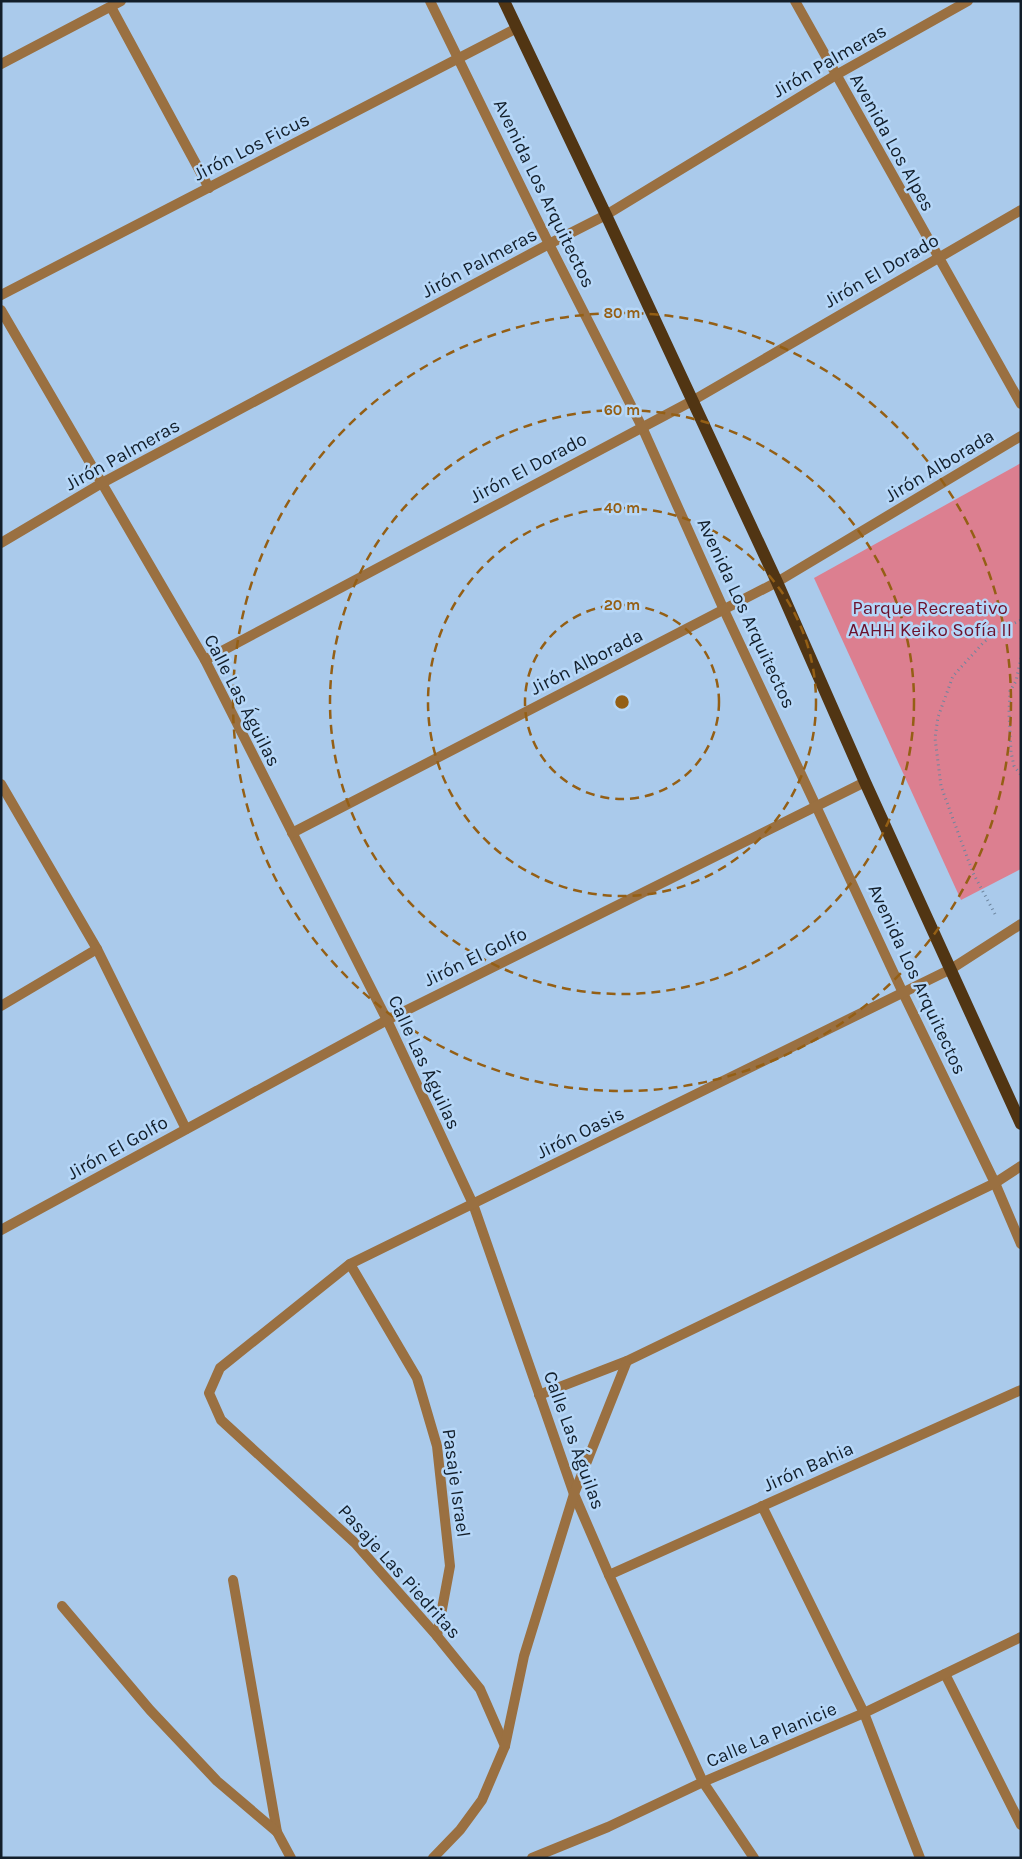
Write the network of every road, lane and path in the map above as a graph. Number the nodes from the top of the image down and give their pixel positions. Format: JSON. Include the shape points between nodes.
{"nodes":[{"id":1,"x":121,"y":1,"type":"edge"},
{"id":2,"x":430,"y":1,"type":"edge"},
{"id":3,"x":504,"y":1,"type":"edge"},
{"id":4,"x":794,"y":1,"type":"edge"},
{"id":5,"x":968,"y":1,"type":"edge"},
{"id":6,"x":111,"y":7,"type":"junction"},
{"id":7,"x":517,"y":28,"type":"junction"},
{"id":8,"x":458,"y":59,"type":"junction"},
{"id":9,"x":1,"y":64,"type":"edge"},
{"id":10,"x":836,"y":75,"type":"junction"},
{"id":11,"x":209,"y":188,"type":"junction"},
{"id":12,"x":1021,"y":210,"type":"edge"},
{"id":13,"x":606,"y":215,"type":"junction"},
{"id":14,"x":549,"y":244,"type":"junction"},
{"id":15,"x":938,"y":257,"type":"junction"},
{"id":16,"x":1,"y":295,"type":"edge"},
{"id":17,"x":1,"y":310,"type":"edge"},
{"id":18,"x":692,"y":401,"type":"junction"},
{"id":19,"x":1021,"y":404,"type":"edge"},
{"id":20,"x":642,"y":427,"type":"junction"},
{"id":21,"x":1021,"y":436,"type":"edge"},
{"id":22,"x":102,"y":483,"type":"junction"},
{"id":23,"x":1,"y":543,"type":"edge"},
{"id":24,"x":777,"y":582,"type":"junction"},
{"id":25,"x":724,"y":610,"type":"junction"},
{"id":26,"x":1021,"y":620,"type":"edge"},
{"id":27,"x":1021,"y":658,"type":"edge"},
{"id":28,"x":205,"y":660,"type":"junction"},
{"id":29,"x":1021,"y":775,"type":"edge"},
{"id":30,"x":865,"y":782,"type":"junction"},
{"id":31,"x":2,"y":787,"type":"edge"},
{"id":32,"x":816,"y":806,"type":"junction"},
{"id":33,"x":292,"y":833,"type":"junction"},
{"id":34,"x":1021,"y":924,"type":"edge"},
{"id":35,"x":1005,"y":935,"type":"junction"},
{"id":36,"x":97,"y":949,"type":"junction"},
{"id":37,"x":951,"y":969,"type":"junction"},
{"id":38,"x":903,"y":993,"type":"junction"},
{"id":39,"x":1,"y":1006,"type":"edge"},
{"id":40,"x":387,"y":1020,"type":"junction"},
{"id":41,"x":1021,"y":1124,"type":"edge"},
{"id":42,"x":186,"y":1129,"type":"junction"},
{"id":43,"x":1021,"y":1166,"type":"edge"},
{"id":44,"x":995,"y":1183,"type":"junction"},
{"id":45,"x":473,"y":1204,"type":"junction"},
{"id":46,"x":1,"y":1230,"type":"edge"},
{"id":47,"x":1021,"y":1244,"type":"edge"},
{"id":48,"x":350,"y":1264,"type":"junction"},
{"id":49,"x":627,"y":1361,"type":"junction"},
{"id":50,"x":1021,"y":1390,"type":"edge"},
{"id":51,"x":539,"y":1395,"type":"junction"},
{"id":52,"x":221,"y":1420,"type":"joint"},
{"id":53,"x":574,"y":1494,"type":"junction"},
{"id":54,"x":762,"y":1506,"type":"junction"},
{"id":55,"x":609,"y":1575,"type":"junction"},
{"id":56,"x":233,"y":1580,"type":"dead end"},
{"id":57,"x":62,"y":1606,"type":"dead end"},
{"id":58,"x":437,"y":1636,"type":"junction"},
{"id":59,"x":1021,"y":1636,"type":"edge"},
{"id":60,"x":945,"y":1674,"type":"junction"},
{"id":61,"x":864,"y":1713,"type":"junction"},
{"id":62,"x":505,"y":1746,"type":"junction"},
{"id":63,"x":702,"y":1782,"type":"junction"},
{"id":64,"x":1021,"y":1825,"type":"edge"},
{"id":65,"x":277,"y":1832,"type":"junction"},
{"id":66,"x":291,"y":1858,"type":"edge"},
{"id":67,"x":433,"y":1858,"type":"edge"},
{"id":68,"x":532,"y":1858,"type":"edge"},
{"id":69,"x":754,"y":1858,"type":"edge"},
{"id":70,"x":920,"y":1858,"type":"edge"}],
"edges":[{"from":1,"to":6,"type":"street"},
{"from":2,"to":8,"type":"street","name":"Avenida Los Arquitectos"},
{"from":3,"to":7,"type":"main road","name":"Avenida Los Arquitectos"},
{"from":4,"to":10,"type":"street","name":"Avenida Los Alpes"},
{"from":5,"to":10,"type":"street","name":"Jirón Palmeras"},
{"from":6,"to":9,"type":"street"},
{"from":6,"to":11,"type":"street"},
{"from":7,"to":8,"type":"street","name":"Jirón Los Ficus"},
{"from":7,"to":13,"type":"main road","name":"Avenida Los Arquitectos"},
{"from":8,"to":11,"type":"street","name":"Jirón Los Ficus"},
{"from":8,"to":14,"type":"street","name":"Avenida Los Arquitectos"},
{"from":10,"to":13,"type":"street","name":"Jirón Palmeras"},
{"from":10,"to":15,"type":"street","name":"Avenida Los Alpes"},
{"from":11,"to":16,"type":"street","name":"Jirón Los Ficus"},
{"from":12,"to":15,"type":"street","name":"Jirón El Dorado"},
{"from":13,"to":14,"type":"street","name":"Jirón Palmeras"},
{"from":13,"to":18,"type":"main road","name":"Avenida Los Arquitectos"},
{"from":14,"to":20,"type":"street","name":"Avenida Los Arquitectos"},
{"from":14,"to":22,"type":"street","name":"Jirón Palmeras"},
{"from":15,"to":18,"type":"street","name":"Jirón El Dorado"},
{"from":15,"to":19,"type":"street","name":"Avenida Los Alpes"},
{"from":17,"to":22,"type":"street","name":"Calle Las Águilas"},
{"from":18,"to":20,"type":"street","name":"Jirón El Dorado"},
{"from":18,"to":24,"type":"main road","name":"Avenida Los Arquitectos"},
{"from":20,"to":25,"type":"street","name":"Avenida Los Arquitectos"},
{"from":20,"to":28,"type":"street","name":"Jirón El Dorado"},
{"from":21,"to":24,"type":"street","name":"Jirón Alborada"},
{"from":22,"to":23,"type":"street","name":"Jirón Palmeras"},
{"from":22,"to":28,"type":"street","name":"Calle Las Águilas"},
{"from":24,"to":25,"type":"street","name":"Jirón Alborada"},
{"from":24,"to":30,"type":"main road","name":"Avenida Los Arquitectos"},
{"from":25,"to":32,"type":"street","name":"Avenida Los Arquitectos"},
{"from":25,"to":33,"type":"street","name":"Jirón Alborada"},
{"from":26,"to":35,"type":"path","via":[[984,642],[953,676],[938,717],[935,738],[942,786],[953,819],[974,874]]},
{"from":27,"to":29,"type":"path","via":[[1010,692],[1009,713],[1011,752],[1014,766]]},
{"from":28,"to":33,"type":"street","name":"Calle Las Águilas"},
{"from":30,"to":32,"type":"street","name":"Jirón El Golfo"},
{"from":30,"to":37,"type":"main road","name":"Avenida Los Arquitectos"},
{"from":31,"to":36,"type":"street"},
{"from":32,"to":38,"type":"street","name":"Avenida Los Arquitectos"},
{"from":32,"to":40,"type":"street","name":"Jirón El Golfo"},
{"from":33,"to":40,"type":"street","name":"Calle Las Águilas"},
{"from":34,"to":35,"type":"street","name":"Jirón Oasis"},
{"from":35,"to":37,"type":"street","name":"Jirón Oasis"},
{"from":36,"to":39,"type":"street"},
{"from":36,"to":42,"type":"street"},
{"from":37,"to":38,"type":"street","name":"Jirón Oasis"},
{"from":37,"to":41,"type":"main road","name":"Avenida Los Arquitectos"},
{"from":38,"to":44,"type":"street","name":"Avenida Los Arquitectos"},
{"from":38,"to":45,"type":"street","name":"Jirón Oasis"},
{"from":40,"to":42,"type":"street","name":"Jirón El Golfo"},
{"from":40,"to":45,"type":"street","name":"Calle Las Águilas"},
{"from":42,"to":46,"type":"street","name":"Jirón El Golfo"},
{"from":43,"to":44,"type":"street"},
{"from":44,"to":47,"type":"street","name":"Avenida Los Arquitectos"},
{"from":44,"to":49,"type":"street"},
{"from":45,"to":48,"type":"street","name":"Jirón Oasis"},
{"from":45,"to":51,"type":"street","name":"Calle Las Águilas"},
{"from":48,"to":52,"type":"street","name":"Jirón Oasis","via":[[220,1368],[209,1393]]},
{"from":48,"to":58,"type":"street","name":"Pasaje Israel","via":[[417,1378],[437,1446],[450,1566]]},
{"from":49,"to":51,"type":"street"},
{"from":49,"to":53,"type":"street"},
{"from":50,"to":54,"type":"street","name":"Jirón Bahia"},
{"from":51,"to":53,"type":"street","name":"Calle Las Águilas"},
{"from":52,"to":58,"type":"street","name":"Pasaje Las Piedritas","via":[[355,1543]]},
{"from":53,"to":55,"type":"street","name":"Calle Las Águilas"},
{"from":53,"to":62,"type":"street","via":[[524,1656]]},
{"from":54,"to":55,"type":"street","name":"Jirón Bahia"},
{"from":54,"to":61,"type":"street"},
{"from":55,"to":63,"type":"street","name":"Calle Las Águilas"},
{"from":56,"to":65,"type":"street"},
{"from":57,"to":65,"type":"street","via":[[150,1710],[217,1781]]},
{"from":58,"to":62,"type":"street","name":"Pasaje Las Piedritas","via":[[480,1688]]},
{"from":59,"to":60,"type":"street","name":"Calle La Planicie"},
{"from":60,"to":61,"type":"street","name":"Calle La Planicie"},
{"from":60,"to":64,"type":"street"},
{"from":61,"to":63,"type":"street","name":"Calle La Planicie"},
{"from":61,"to":70,"type":"street"},
{"from":62,"to":67,"type":"street","via":[[482,1800],[460,1830]]},
{"from":63,"to":68,"type":"street","name":"Calle La Planicie","via":[[608,1828]]},
{"from":63,"to":69,"type":"street","name":"Calle Las Águilas"},
{"from":65,"to":66,"type":"street"}]}
